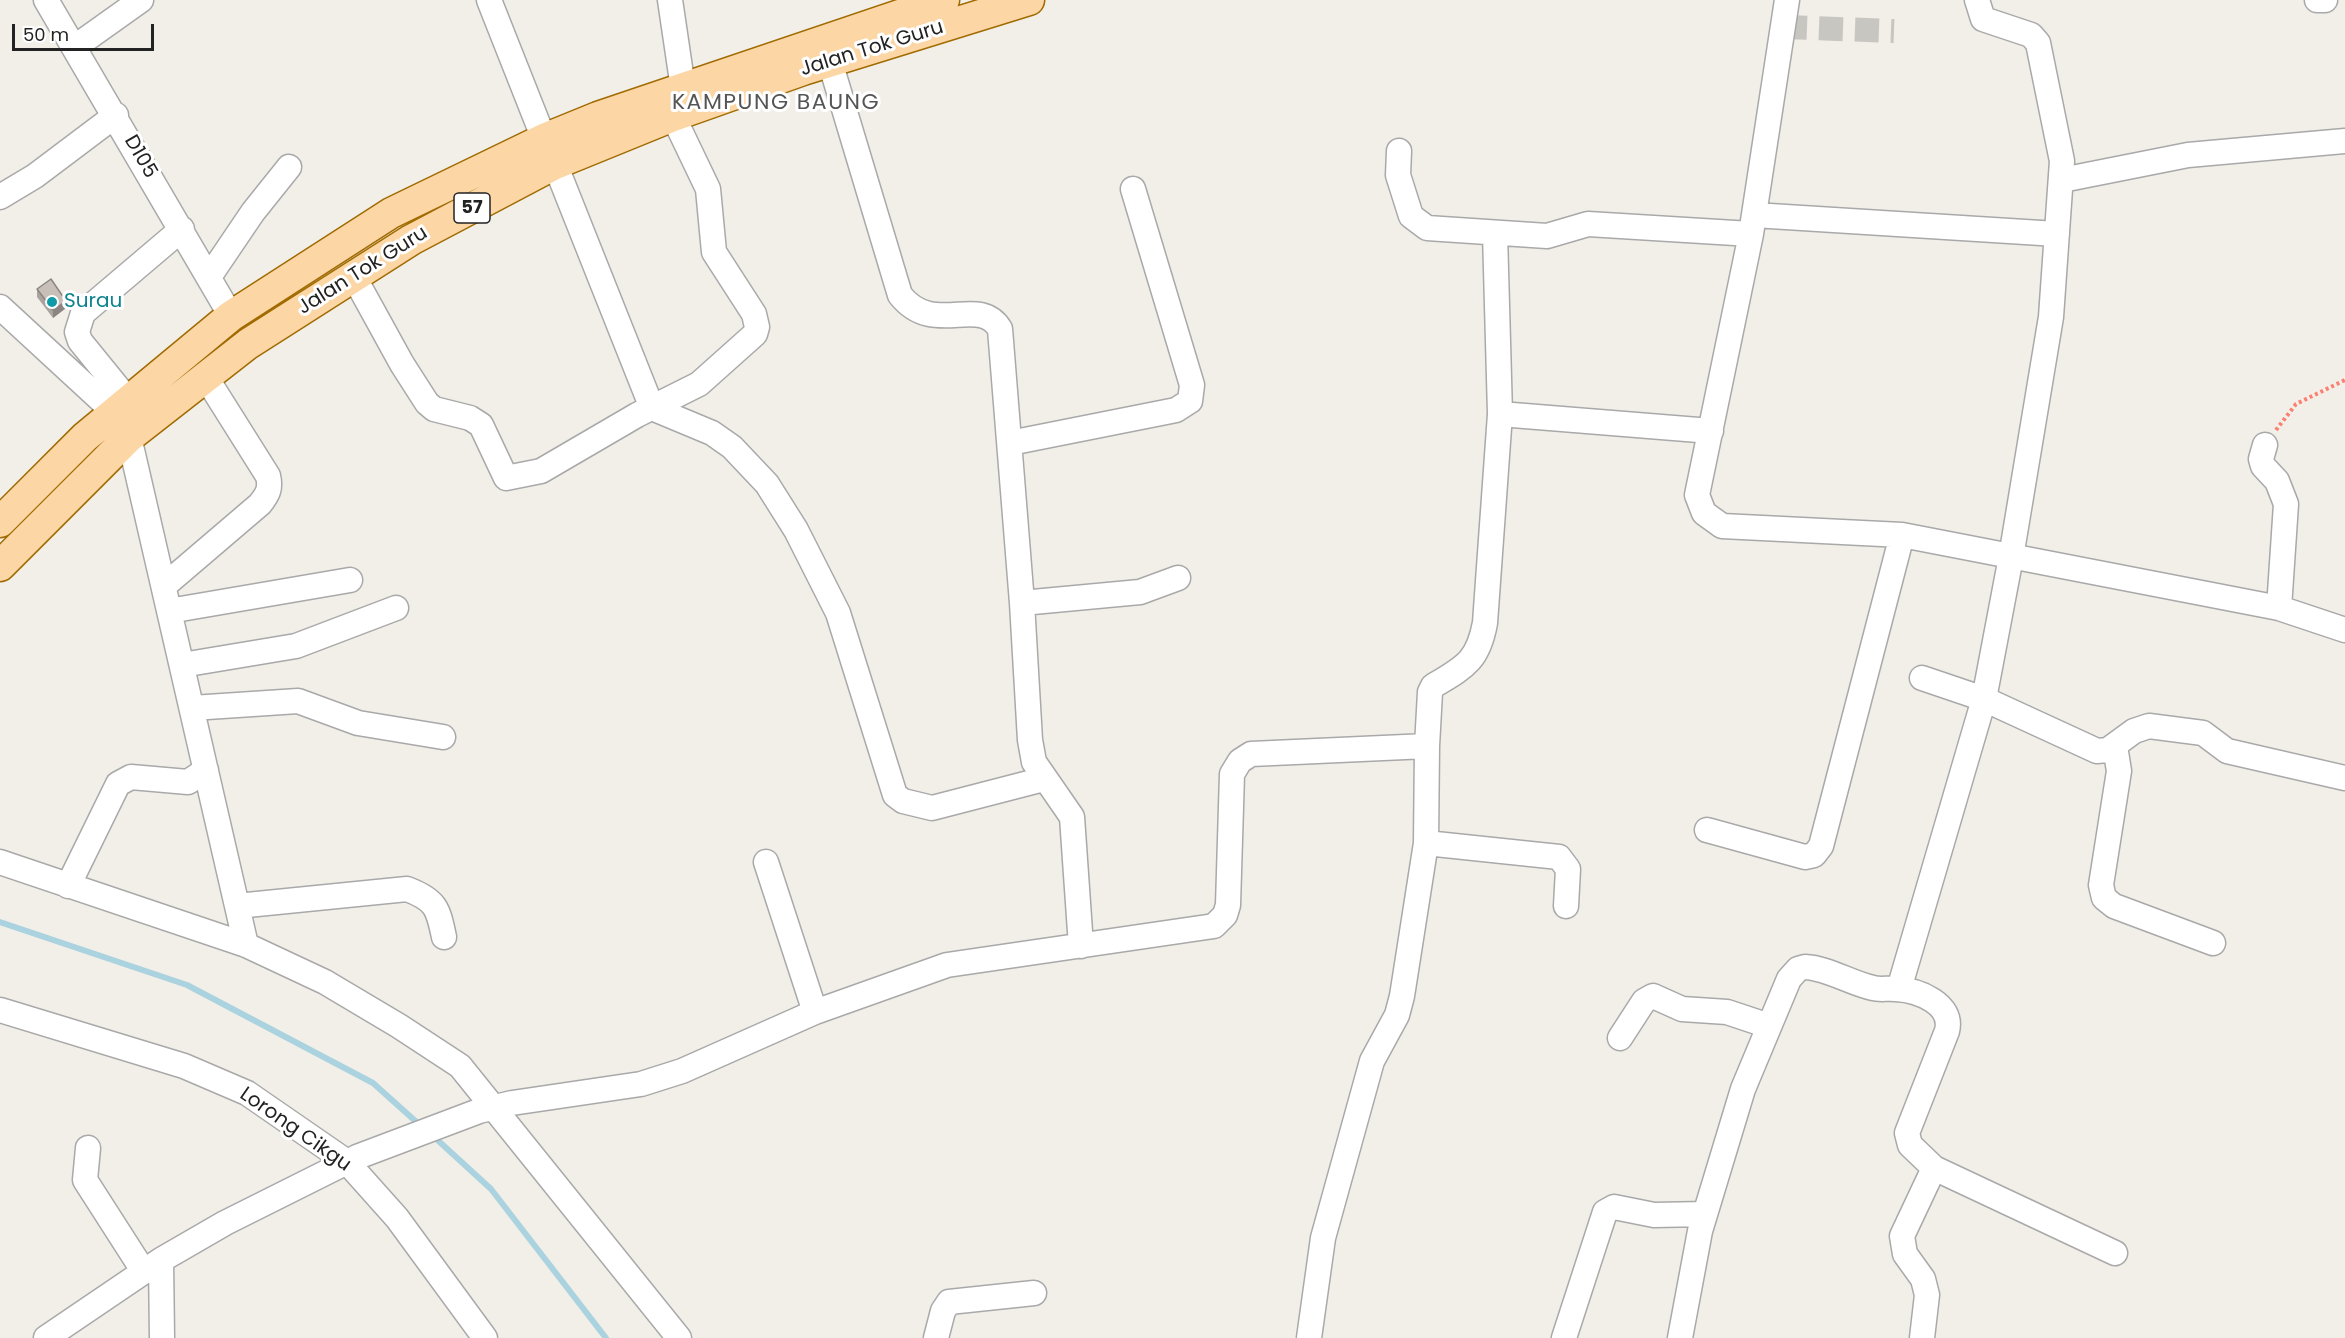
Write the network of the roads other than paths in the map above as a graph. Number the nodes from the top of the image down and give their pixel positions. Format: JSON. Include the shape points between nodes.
{"nodes":[{"id":1,"x":46,"y":0,"type":"edge"},
{"id":2,"x":141,"y":0,"type":"edge"},
{"id":3,"x":489,"y":0,"type":"edge"},
{"id":4,"x":670,"y":0,"type":"edge"},
{"id":5,"x":944,"y":0,"type":"edge"},
{"id":6,"x":1029,"y":0,"type":"edge"},
{"id":7,"x":1787,"y":0,"type":"edge"},
{"id":8,"x":1977,"y":0,"type":"edge"},
{"id":9,"x":2317,"y":0,"type":"edge"},
{"id":10,"x":2325,"y":0,"type":"edge"},
{"id":11,"x":75,"y":47,"type":"junction"},
{"id":12,"x":830,"y":62,"type":"junction"},
{"id":13,"x":683,"y":88,"type":"junction"},
{"id":14,"x":116,"y":115,"type":"junction"},
{"id":15,"x":673,"y":116,"type":"junction"},
{"id":16,"x":2345,"y":141,"type":"edge"},
{"id":17,"x":1399,"y":151,"type":"dead end"},
{"id":18,"x":550,"y":152,"type":"junction"},
{"id":19,"x":289,"y":167,"type":"dead end"},
{"id":20,"x":2062,"y":180,"type":"junction"},
{"id":21,"x":1133,"y":189,"type":"dead end"},
{"id":22,"x":0,"y":197,"type":"edge"},
{"id":23,"x":1753,"y":224,"type":"junction"},
{"id":24,"x":182,"y":229,"type":"junction"},
{"id":25,"x":1495,"y":233,"type":"junction"},
{"id":26,"x":2057,"y":234,"type":"junction"},
{"id":27,"x":353,"y":275,"type":"junction"},
{"id":28,"x":209,"y":277,"type":"junction"},
{"id":29,"x":0,"y":307,"type":"edge"},
{"id":30,"x":231,"y":316,"type":"junction"},
{"id":31,"x":207,"y":379,"type":"junction"},
{"id":32,"x":652,"y":408,"type":"junction"},
{"id":33,"x":1500,"y":414,"type":"junction"},
{"id":34,"x":124,"y":416,"type":"junction"},
{"id":35,"x":1711,"y":431,"type":"junction"},
{"id":36,"x":1010,"y":443,"type":"junction"},
{"id":37,"x":2265,"y":445,"type":"road end"},
{"id":38,"x":96,"y":470,"type":"junction"},
{"id":39,"x":39,"y":482,"type":"junction"},
{"id":40,"x":0,"y":522,"type":"edge"},
{"id":41,"x":1902,"y":535,"type":"junction"},
{"id":42,"x":2011,"y":556,"type":"junction"},
{"id":43,"x":0,"y":566,"type":"edge"},
{"id":44,"x":1178,"y":579,"type":"dead end"},
{"id":45,"x":350,"y":580,"type":"dead end"},
{"id":46,"x":164,"y":586,"type":"junction"},
{"id":47,"x":1022,"y":603,"type":"junction"},
{"id":48,"x":396,"y":608,"type":"dead end"},
{"id":49,"x":2279,"y":608,"type":"junction"},
{"id":50,"x":169,"y":610,"type":"junction"},
{"id":51,"x":2345,"y":630,"type":"edge"},
{"id":52,"x":182,"y":665,"type":"junction"},
{"id":53,"x":1922,"y":678,"type":"dead end"},
{"id":54,"x":1984,"y":699,"type":"junction"},
{"id":55,"x":192,"y":708,"type":"junction"},
{"id":56,"x":443,"y":737,"type":"dead end"},
{"id":57,"x":1427,"y":746,"type":"junction"},
{"id":58,"x":2115,"y":746,"type":"junction"},
{"id":59,"x":206,"y":770,"type":"junction"},
{"id":60,"x":2345,"y":778,"type":"edge"},
{"id":61,"x":1044,"y":779,"type":"junction"},
{"id":62,"x":1707,"y":830,"type":"dead end"},
{"id":63,"x":1426,"y":843,"type":"junction"},
{"id":64,"x":0,"y":862,"type":"edge"},
{"id":65,"x":766,"y":862,"type":"dead end"},
{"id":66,"x":68,"y":886,"type":"junction"},
{"id":67,"x":237,"y":906,"type":"junction"},
{"id":68,"x":1566,"y":906,"type":"dead end"},
{"id":69,"x":444,"y":937,"type":"dead end"},
{"id":70,"x":2213,"y":943,"type":"dead end"},
{"id":71,"x":246,"y":945,"type":"junction"},
{"id":72,"x":1081,"y":946,"type":"junction"},
{"id":73,"x":1899,"y":989,"type":"junction"},
{"id":74,"x":0,"y":1010,"type":"edge"},
{"id":75,"x":815,"y":1012,"type":"junction"},
{"id":76,"x":1769,"y":1026,"type":"junction"},
{"id":77,"x":1620,"y":1038,"type":"dead end"},
{"id":78,"x":486,"y":1109,"type":"junction"},
{"id":79,"x":88,"y":1148,"type":"dead end"},
{"id":80,"x":352,"y":1160,"type":"junction"},
{"id":81,"x":1934,"y":1168,"type":"junction"},
{"id":82,"x":1705,"y":1214,"type":"junction"},
{"id":83,"x":2115,"y":1253,"type":"dead end"},
{"id":84,"x":153,"y":1266,"type":"junction"},
{"id":85,"x":1034,"y":1293,"type":"dead end"},
{"id":86,"x":46,"y":1338,"type":"edge"},
{"id":87,"x":162,"y":1338,"type":"edge"},
{"id":88,"x":485,"y":1338,"type":"edge"},
{"id":89,"x":679,"y":1338,"type":"edge"},
{"id":90,"x":936,"y":1338,"type":"edge"},
{"id":91,"x":1309,"y":1338,"type":"edge"},
{"id":92,"x":1564,"y":1338,"type":"edge"},
{"id":93,"x":1680,"y":1338,"type":"edge"},
{"id":94,"x":1922,"y":1338,"type":"edge"}],
"edges":[{"from":1,"to":11,"type":"street","name":"D105"},
{"from":2,"to":11,"type":"street"},
{"from":3,"to":18,"type":"street"},
{"from":4,"to":13,"type":"street"},
{"from":5,"to":13,"type":"main road","name":"Jalan Tok Guru","number":"57"},
{"from":6,"to":12,"type":"main road","name":"Jalan Tok Guru","number":"57"},
{"from":7,"to":23,"type":"street"},
{"from":8,"to":20,"type":"street","via":[[1983,20],[2031,35],[2038,43],[2062,161]]},
{"from":9,"to":10,"type":"street"},
{"from":11,"to":14,"type":"street","name":"D105"},
{"from":12,"to":15,"type":"main road","name":"Jalan Tok Guru","number":"57"},
{"from":12,"to":36,"type":"street","via":[[900,295],[926,315],[987,315],[1000,329]]},
{"from":13,"to":18,"type":"main road","name":"Jalan Tok Guru","number":"57","via":[[598,117]]},
{"from":14,"to":22,"type":"street","via":[[36,176]]},
{"from":14,"to":24,"type":"street","name":"D105"},
{"from":15,"to":18,"type":"main road","name":"Jalan Tok Guru","number":"57"},
{"from":15,"to":32,"type":"street","via":[[708,189],[714,252],[754,314],[757,327],[750,340],[699,384]]},
{"from":16,"to":20,"type":"street","via":[[2188,155]]},
{"from":17,"to":25,"type":"street","via":[[1398,175],[1415,222],[1427,228]]},
{"from":18,"to":27,"type":"main road","name":"Jalan Tok Guru","number":"57"},
{"from":18,"to":30,"type":"main road","name":"Jalan Tok Guru","number":"57","via":[[391,213]]},
{"from":18,"to":32,"type":"street"},
{"from":19,"to":28,"type":"street"},
{"from":20,"to":26,"type":"street"},
{"from":21,"to":36,"type":"street","via":[[1192,385],[1190,401],[1176,410]]},
{"from":23,"to":25,"type":"street","via":[[1588,224],[1547,236]]},
{"from":23,"to":26,"type":"street"},
{"from":23,"to":35,"type":"street"},
{"from":24,"to":28,"type":"street","name":"D105"},
{"from":24,"to":34,"type":"street","via":[[83,313],[78,322],[80,341]]},
{"from":25,"to":33,"type":"street"},
{"from":26,"to":42,"type":"street","via":[[2051,317]]},
{"from":27,"to":31,"type":"main road","name":"Jalan Tok Guru","number":"57","via":[[248,344]]},
{"from":27,"to":32,"type":"street","via":[[427,403],[434,410],[470,418],[481,425],[506,478],[541,471]]},
{"from":28,"to":30,"type":"street","name":"D105"},
{"from":29,"to":34,"type":"street"},
{"from":30,"to":34,"type":"main road","name":"Jalan Tok Guru","number":"57"},
{"from":31,"to":34,"type":"main road","name":"Jalan Tok Guru","number":"57"},
{"from":31,"to":46,"type":"street","via":[[271,486],[260,504]]},
{"from":32,"to":61,"type":"street","via":[[712,433],[732,447],[767,484],[796,530],[838,614],[898,799],[936,808]]},
{"from":33,"to":35,"type":"street"},
{"from":33,"to":57,"type":"street","via":[[1481,646],[1464,667],[1433,686]]},
{"from":34,"to":38,"type":"main road","name":"Jalan Tok Guru","number":"57"},
{"from":34,"to":39,"type":"main road","name":"Jalan Tok Guru","number":"57","via":[[85,437]]},
{"from":34,"to":46,"type":"street"},
{"from":35,"to":41,"type":"street","via":[[1697,495],[1704,513],[1722,526]]},
{"from":36,"to":47,"type":"street"},
{"from":37,"to":49,"type":"street","via":[[2263,466],[2285,495],[2286,504]]},
{"from":38,"to":39,"type":"main road","via":[[70,487],[53,489]]},
{"from":38,"to":43,"type":"main road","name":"Jalan Tok Guru","number":"57"},
{"from":39,"to":40,"type":"main road","name":"Jalan Tok Guru","number":"57"},
{"from":41,"to":42,"type":"street"},
{"from":41,"to":62,"type":"street","via":[[1821,846],[1814,855],[1805,857]]},
{"from":42,"to":49,"type":"street"},
{"from":42,"to":54,"type":"street"},
{"from":44,"to":47,"type":"street","via":[[1140,592]]},
{"from":45,"to":50,"type":"street"},
{"from":46,"to":50,"type":"street"},
{"from":47,"to":61,"type":"street","via":[[1030,740],[1034,762]]},
{"from":48,"to":52,"type":"street","via":[[300,645]]},
{"from":49,"to":51,"type":"street"},
{"from":50,"to":52,"type":"street"},
{"from":52,"to":55,"type":"street"},
{"from":53,"to":54,"type":"street"},
{"from":54,"to":58,"type":"street","via":[[2092,750],[2102,752]]},
{"from":54,"to":73,"type":"street"},
{"from":55,"to":56,"type":"street","via":[[298,702],[358,723]]},
{"from":55,"to":59,"type":"street"},
{"from":57,"to":63,"type":"street"},
{"from":57,"to":72,"type":"street","via":[[1251,754],[1233,774],[1228,905],[1221,921],[1201,930]]},
{"from":58,"to":60,"type":"street","via":[[2143,726],[2198,732],[2227,751]]},
{"from":58,"to":70,"type":"street","via":[[2119,771],[2103,870],[2104,898],[2114,906]]},
{"from":59,"to":66,"type":"street","via":[[188,782],[131,777],[118,784]]},
{"from":59,"to":67,"type":"street"},
{"from":61,"to":72,"type":"street","via":[[1072,817]]},
{"from":63,"to":68,"type":"street","via":[[1559,857],[1568,869]]},
{"from":63,"to":91,"type":"street","via":[[1402,996],[1397,1015],[1372,1061],[1326,1227]]},
{"from":64,"to":66,"type":"street"},
{"from":65,"to":75,"type":"street"},
{"from":66,"to":71,"type":"street"},
{"from":67,"to":69,"type":"street","via":[[407,889],[426,896],[438,910]]},
{"from":67,"to":71,"type":"street"},
{"from":71,"to":78,"type":"street","via":[[325,982],[460,1066]]},
{"from":72,"to":75,"type":"street","via":[[947,965]]},
{"from":73,"to":76,"type":"street","via":[[1875,989],[1812,968],[1798,969],[1789,979]]},
{"from":73,"to":81,"type":"street","via":[[1937,1003],[1948,1024],[1907,1133],[1910,1145]]},
{"from":74,"to":80,"type":"street","name":"Lorong Cikgu","via":[[184,1066],[237,1089]]},
{"from":75,"to":78,"type":"street","via":[[682,1071],[641,1084]]},
{"from":76,"to":77,"type":"street","via":[[1727,1012],[1682,1008],[1653,996],[1644,1001]]},
{"from":76,"to":82,"type":"street","via":[[1743,1089]]},
{"from":78,"to":80,"type":"street"},
{"from":78,"to":89,"type":"street"},
{"from":79,"to":84,"type":"street","via":[[85,1180]]},
{"from":80,"to":84,"type":"street","via":[[225,1223]]},
{"from":80,"to":88,"type":"street","name":"Lorong Cikgu"},
{"from":81,"to":83,"type":"street"},
{"from":81,"to":94,"type":"street","via":[[1902,1236],[1905,1254],[1923,1279],[1927,1294]]},
{"from":82,"to":92,"type":"street","via":[[1654,1215],[1614,1207],[1605,1212]]},
{"from":82,"to":93,"type":"street"},
{"from":84,"to":86,"type":"street"},
{"from":84,"to":87,"type":"street"},
{"from":85,"to":90,"type":"street","via":[[949,1302],[942,1311]]}]}
